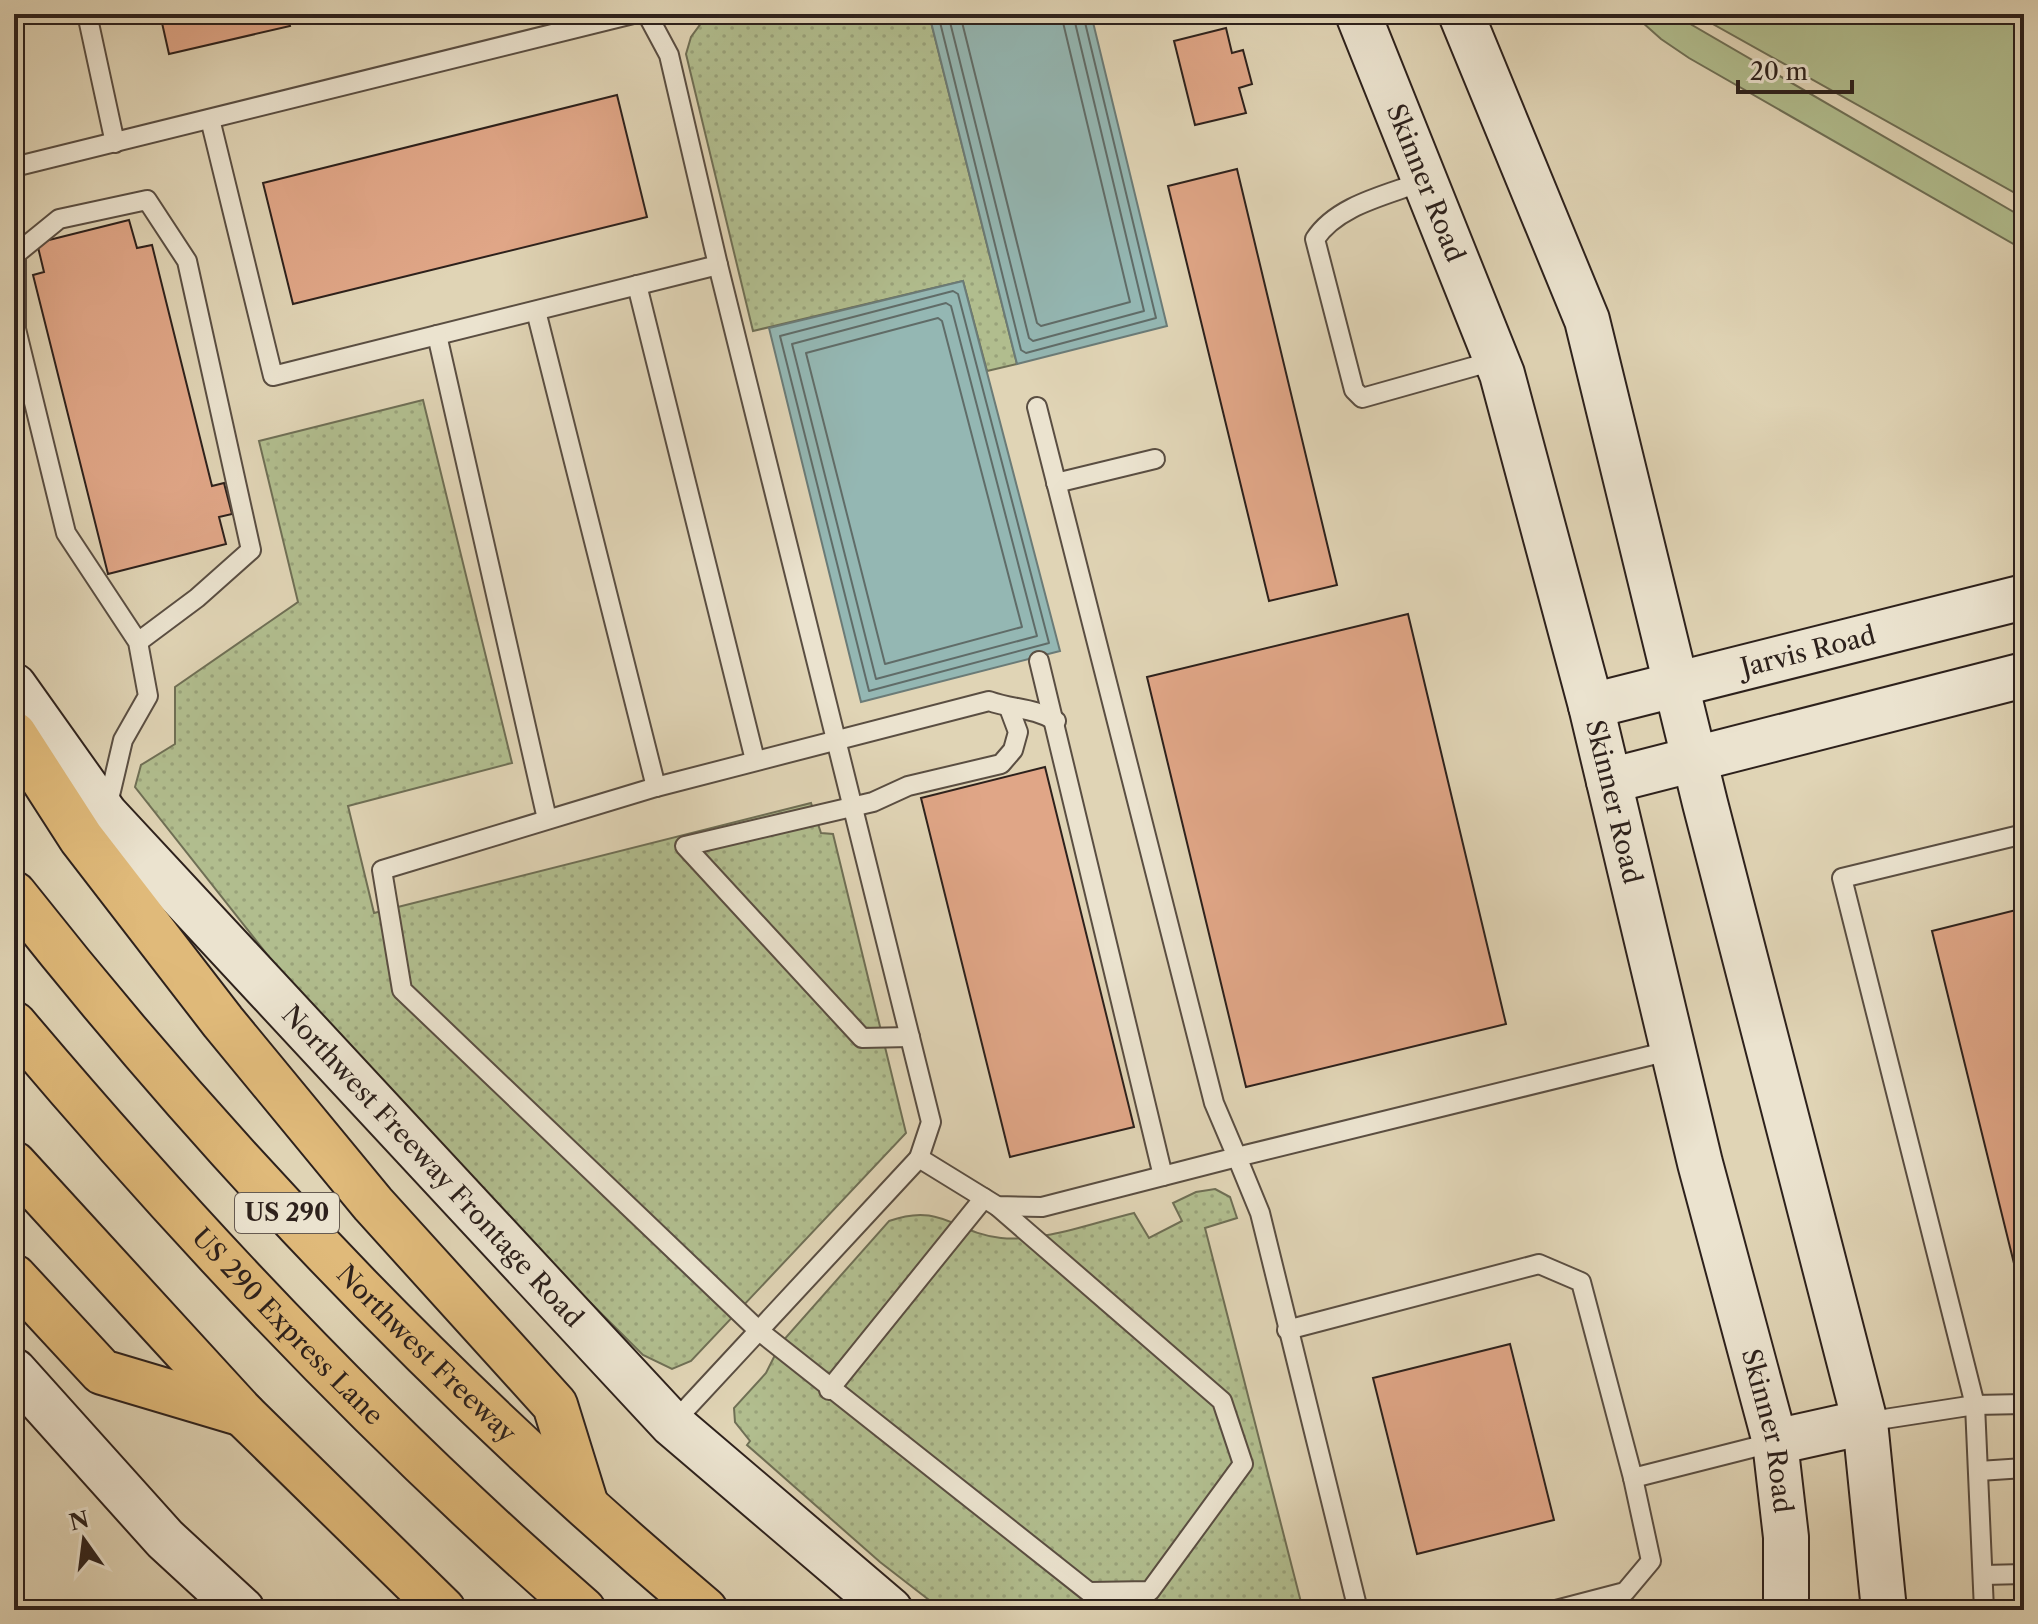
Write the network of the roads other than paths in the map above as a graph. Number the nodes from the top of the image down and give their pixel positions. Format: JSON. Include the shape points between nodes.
{"nodes":[{"id":1,"x":87,"y":14,"type":"edge"},
{"id":2,"x":633,"y":14,"type":"edge"},
{"id":3,"x":647,"y":14,"type":"edge"},
{"id":4,"x":1358,"y":14,"type":"edge"},
{"id":5,"x":1461,"y":14,"type":"edge"},
{"id":6,"x":210,"y":119,"type":"junction"},
{"id":7,"x":115,"y":143,"type":"junction"},
{"id":8,"x":14,"y":167,"type":"edge"},
{"id":9,"x":1426,"y":180,"type":"junction"},
{"id":10,"x":718,"y":265,"type":"junction"},
{"id":11,"x":637,"y":285,"type":"junction"},
{"id":12,"x":536,"y":311,"type":"junction"},
{"id":13,"x":437,"y":335,"type":"junction"},
{"id":14,"x":1497,"y":360,"type":"junction"},
{"id":15,"x":1037,"y":407,"type":"dead end"},
{"id":16,"x":1155,"y":459,"type":"dead end"},
{"id":17,"x":1056,"y":483,"type":"junction"},
{"id":18,"x":2024,"y":597,"type":"edge"},
{"id":19,"x":138,"y":642,"type":"junction"},
{"id":20,"x":1039,"y":661,"type":"dead end"},
{"id":21,"x":2024,"y":675,"type":"edge"},
{"id":22,"x":1675,"y":684,"type":"junction"},
{"id":23,"x":14,"y":686,"type":"edge"},
{"id":24,"x":1591,"y":706,"type":"junction"},
{"id":25,"x":1009,"y":708,"type":"junction"},
{"id":26,"x":1056,"y":721,"type":"junction"},
{"id":27,"x":14,"y":734,"type":"edge"},
{"id":28,"x":835,"y":740,"type":"junction"},
{"id":29,"x":1694,"y":759,"type":"junction"},
{"id":30,"x":755,"y":760,"type":"junction"},
{"id":31,"x":1609,"y":781,"type":"junction"},
{"id":32,"x":656,"y":787,"type":"junction"},
{"id":33,"x":851,"y":806,"type":"junction"},
{"id":34,"x":105,"y":814,"type":"junction"},
{"id":35,"x":547,"y":819,"type":"junction"},
{"id":36,"x":2024,"y":834,"type":"edge"},
{"id":37,"x":14,"y":894,"type":"edge"},
{"id":38,"x":14,"y":1024,"type":"edge"},
{"id":39,"x":910,"y":1037,"type":"junction"},
{"id":40,"x":1676,"y":1049,"type":"junction"},
{"id":41,"x":1237,"y":1157,"type":"junction"},
{"id":42,"x":919,"y":1158,"type":"junction"},
{"id":43,"x":14,"y":1164,"type":"edge"},
{"id":44,"x":1163,"y":1176,"type":"junction"},
{"id":45,"x":991,"y":1202,"type":"junction"},
{"id":46,"x":14,"y":1277,"type":"edge"},
{"id":47,"x":758,"y":1330,"type":"junction"},
{"id":48,"x":1287,"y":1330,"type":"junction"},
{"id":49,"x":14,"y":1371,"type":"edge"},
{"id":50,"x":829,"y":1390,"type":"junction"},
{"id":51,"x":2024,"y":1404,"type":"edge"},
{"id":52,"x":1975,"y":1405,"type":"junction"},
{"id":53,"x":243,"y":1414,"type":"junction"},
{"id":54,"x":1865,"y":1422,"type":"junction"},
{"id":55,"x":672,"y":1424,"type":"junction"},
{"id":56,"x":1775,"y":1442,"type":"junction"},
{"id":57,"x":2024,"y":1468,"type":"edge"},
{"id":58,"x":1979,"y":1471,"type":"junction"},
{"id":59,"x":1633,"y":1478,"type":"junction"},
{"id":60,"x":587,"y":1508,"type":"junction"},
{"id":61,"x":2024,"y":1574,"type":"edge"},
{"id":62,"x":1984,"y":1575,"type":"junction"},
{"id":63,"x":1566,"y":1609,"type":"edge"},
{"id":64,"x":242,"y":1610,"type":"edge"},
{"id":65,"x":443,"y":1610,"type":"edge"},
{"id":66,"x":583,"y":1610,"type":"edge"},
{"id":67,"x":705,"y":1610,"type":"edge"},
{"id":68,"x":890,"y":1610,"type":"edge"},
{"id":69,"x":1358,"y":1610,"type":"edge"},
{"id":70,"x":1786,"y":1610,"type":"edge"},
{"id":71,"x":1884,"y":1610,"type":"edge"},
{"id":72,"x":1984,"y":1610,"type":"edge"}],
"edges":[{"from":1,"to":7,"type":"lane"},
{"from":2,"to":6,"type":"lane"},
{"from":3,"to":10,"type":"lane","via":[[669,55]]},
{"from":4,"to":9,"type":"street","name":"Skinner Road"},
{"from":5,"to":22,"type":"street","via":[[1587,320]]},
{"from":6,"to":7,"type":"lane"},
{"from":6,"to":13,"type":"lane","via":[[273,376]]},
{"from":7,"to":8,"type":"lane"},
{"from":9,"to":14,"type":"street","name":"Skinner Road"},
{"from":9,"to":14,"type":"lane","via":[[1338,214],[1315,239],[1354,390],[1362,398]]},
{"from":10,"to":11,"type":"lane"},
{"from":10,"to":28,"type":"lane"},
{"from":11,"to":12,"type":"lane"},
{"from":11,"to":30,"type":"lane"},
{"from":12,"to":13,"type":"lane"},
{"from":12,"to":32,"type":"lane"},
{"from":13,"to":35,"type":"lane"},
{"from":14,"to":24,"type":"street","name":"Skinner Road"},
{"from":15,"to":17,"type":"lane"},
{"from":16,"to":17,"type":"lane"},
{"from":17,"to":41,"type":"lane","via":[[1214,1103]]},
{"from":18,"to":22,"type":"street","name":"Jarvis Road"},
{"from":19,"to":19,"type":"lane","via":[[66,533],[16,329],[16,254],[59,219],[147,200],[187,261],[251,550]]},
{"from":19,"to":34,"type":"lane","via":[[148,696],[123,740]]},
{"from":20,"to":26,"type":"lane"},
{"from":21,"to":29,"type":"street"},
{"from":22,"to":24,"type":"street","name":"Jarvis Road"},
{"from":22,"to":29,"type":"street"},
{"from":23,"to":34,"type":"street","name":"Northwest Freeway Frontage Road"},
{"from":24,"to":31,"type":"street","name":"Skinner Road"},
{"from":25,"to":26,"type":"lane","via":[[1033,708]]},
{"from":25,"to":28,"type":"lane","via":[[989,701]]},
{"from":25,"to":33,"type":"lane","via":[[1018,732],[1013,750],[1001,764]]},
{"from":26,"to":44,"type":"lane"},
{"from":27,"to":60,"type":"highway","via":[[81,838],[223,1022],[373,1204],[555,1405]]},
{"from":28,"to":30,"type":"lane"},
{"from":28,"to":33,"type":"lane"},
{"from":29,"to":31,"type":"street"},
{"from":29,"to":54,"type":"street"},
{"from":30,"to":32,"type":"lane"},
{"from":31,"to":40,"type":"street","name":"Skinner Road"},
{"from":32,"to":35,"type":"lane"},
{"from":33,"to":39,"type":"lane"},
{"from":33,"to":39,"type":"lane","via":[[685,846],[862,1038]]},
{"from":34,"to":55,"type":"street","name":"Northwest Freeway Frontage Road"},
{"from":35,"to":47,"type":"lane","via":[[382,870],[402,990]]},
{"from":36,"to":52,"type":"lane","via":[[1842,878]]},
{"from":37,"to":60,"type":"highway","name":"Northwest Freeway","number":"US 290","via":[[178,1093],[307,1235]]},
{"from":38,"to":66,"type":"highway","name":"US 290 Express Lane","via":[[239,1281],[504,1541]]},
{"from":39,"to":42,"type":"lane","via":[[931,1122]]},
{"from":40,"to":41,"type":"lane"},
{"from":40,"to":56,"type":"street","name":"Skinner Road","via":[[1700,1163]]},
{"from":41,"to":44,"type":"lane"},
{"from":41,"to":48,"type":"lane","via":[[1260,1213]]},
{"from":42,"to":45,"type":"lane"},
{"from":42,"to":47,"type":"lane"},
{"from":43,"to":53,"type":"highway"},
{"from":44,"to":45,"type":"lane","via":[[1042,1207]]},
{"from":45,"to":50,"type":"lane"},
{"from":45,"to":50,"type":"lane","via":[[1222,1401],[1243,1464],[1150,1591],[1089,1592]]},
{"from":46,"to":53,"type":"highway","via":[[102,1372]]},
{"from":47,"to":50,"type":"lane"},
{"from":47,"to":55,"type":"lane"},
{"from":48,"to":59,"type":"lane","via":[[1539,1264],[1581,1282]]},
{"from":48,"to":69,"type":"lane"},
{"from":49,"to":64,"type":"street","via":[[165,1539]]},
{"from":51,"to":52,"type":"lane"},
{"from":52,"to":54,"type":"lane"},
{"from":52,"to":58,"type":"lane"},
{"from":53,"to":65,"type":"highway"},
{"from":54,"to":56,"type":"street"},
{"from":54,"to":71,"type":"street"},
{"from":55,"to":68,"type":"street","name":"Northwest Freeway Frontage Road"},
{"from":56,"to":59,"type":"lane"},
{"from":56,"to":70,"type":"street","name":"Skinner Road","via":[[1786,1537]]},
{"from":57,"to":58,"type":"lane"},
{"from":58,"to":62,"type":"lane"},
{"from":59,"to":63,"type":"lane","via":[[1651,1561],[1625,1592]]},
{"from":60,"to":67,"type":"highway","name":"Northwest Freeway","number":"US 290"},
{"from":61,"to":62,"type":"lane"},
{"from":62,"to":72,"type":"lane"}]}
